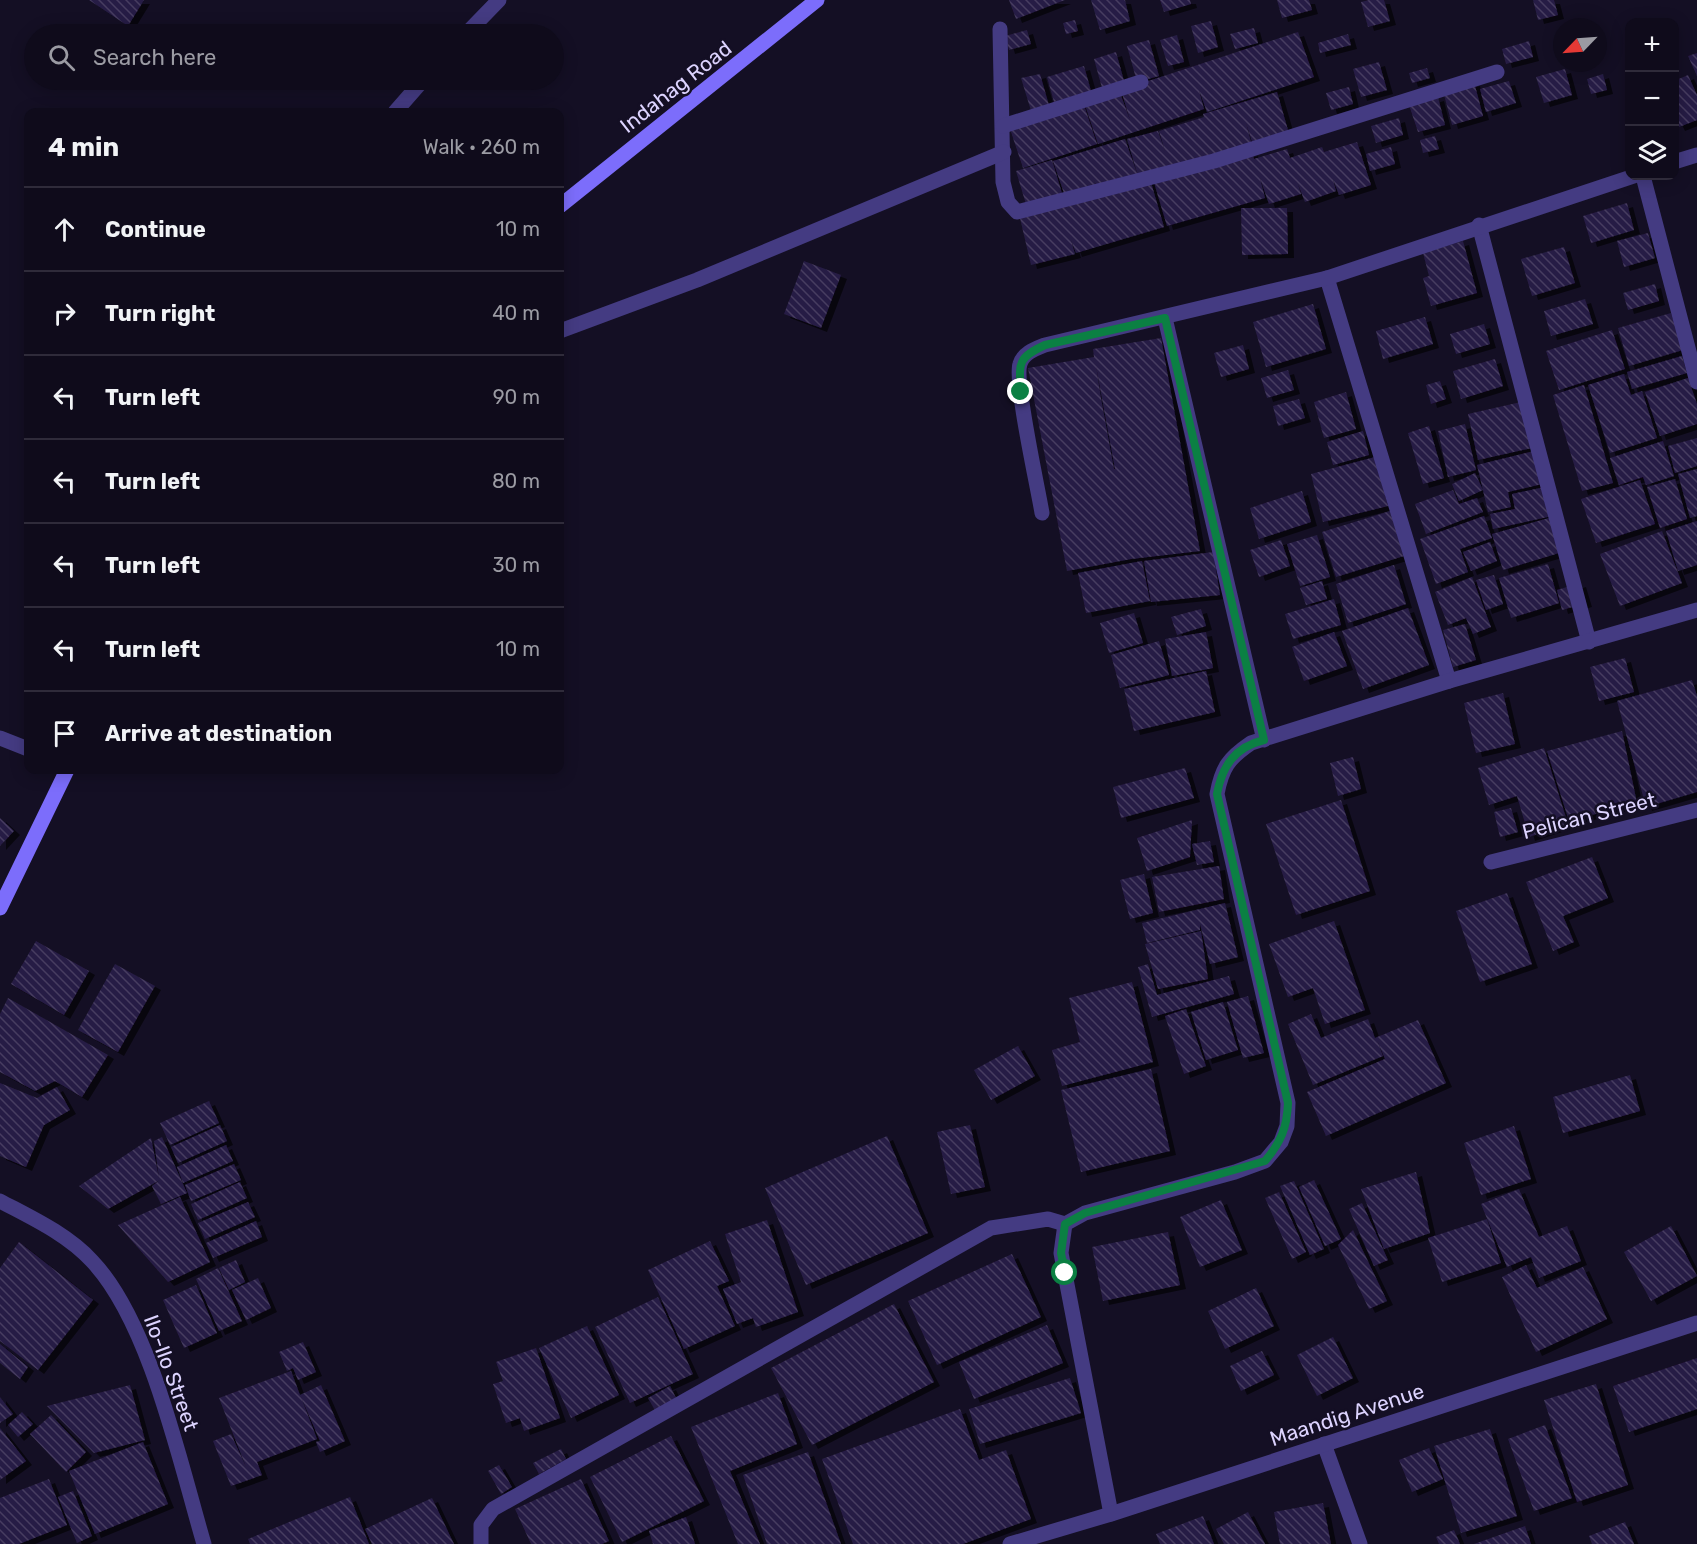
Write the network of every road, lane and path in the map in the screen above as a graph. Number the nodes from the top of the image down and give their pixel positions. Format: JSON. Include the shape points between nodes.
{"nodes":[{"id":1,"x":499,"y":0,"type":"edge"},
{"id":2,"x":817,"y":0,"type":"edge"},
{"id":3,"x":476,"y":24,"type":"edge"},
{"id":4,"x":1000,"y":29,"type":"dead end"},
{"id":5,"x":1497,"y":72,"type":"dead end"},
{"id":6,"x":1142,"y":82,"type":"dead end"},
{"id":7,"x":414,"y":90,"type":"edge"},
{"id":8,"x":398,"y":108,"type":"edge"},
{"id":9,"x":1003,"y":126,"type":"junction"},
{"id":10,"x":1004,"y":152,"type":"junction"},
{"id":11,"x":1697,"y":155,"type":"edge"},
{"id":12,"x":1679,"y":160,"type":"edge"},
{"id":13,"x":1625,"y":179,"type":"edge"},
{"id":14,"x":1644,"y":180,"type":"edge"},
{"id":15,"x":564,"y":203,"type":"edge"},
{"id":16,"x":1479,"y":225,"type":"junction"},
{"id":17,"x":1327,"y":278,"type":"junction"},
{"id":18,"x":1165,"y":318,"type":"junction"},
{"id":19,"x":564,"y":330,"type":"edge"},
{"id":20,"x":1697,"y":382,"type":"edge"},
{"id":21,"x":1042,"y":513,"type":"dead end"},
{"id":22,"x":1697,"y":610,"type":"edge"},
{"id":23,"x":1588,"y":642,"type":"junction"},
{"id":24,"x":1449,"y":681,"type":"junction"},
{"id":25,"x":0,"y":738,"type":"edge"},
{"id":26,"x":1264,"y":740,"type":"junction"},
{"id":27,"x":24,"y":747,"type":"edge"},
{"id":28,"x":65,"y":774,"type":"edge"},
{"id":29,"x":1697,"y":810,"type":"edge"},
{"id":30,"x":1491,"y":862,"type":"dead end"},
{"id":31,"x":0,"y":908,"type":"edge"},
{"id":32,"x":0,"y":1201,"type":"edge"},
{"id":33,"x":1065,"y":1224,"type":"junction"},
{"id":34,"x":1697,"y":1323,"type":"edge"},
{"id":35,"x":1324,"y":1444,"type":"junction"},
{"id":36,"x":1111,"y":1514,"type":"junction"},
{"id":37,"x":204,"y":1544,"type":"edge"},
{"id":38,"x":481,"y":1544,"type":"edge"},
{"id":39,"x":1010,"y":1544,"type":"edge"},
{"id":40,"x":1360,"y":1544,"type":"edge"}],
"edges":[{"from":1,"to":3,"type":"street"},
{"from":2,"to":15,"type":"main road","name":"Indahag Road"},
{"from":4,"to":9,"type":"street"},
{"from":5,"to":10,"type":"street","via":[[1214,161],[1024,212],[1012,209],[1004,193]]},
{"from":6,"to":9,"type":"street"},
{"from":7,"to":8,"type":"street"},
{"from":9,"to":10,"type":"street"},
{"from":10,"to":19,"type":"street","via":[[697,280]]},
{"from":11,"to":12,"type":"street"},
{"from":13,"to":16,"type":"street"},
{"from":14,"to":20,"type":"street"},
{"from":16,"to":17,"type":"street"},
{"from":16,"to":23,"type":"street"},
{"from":17,"to":18,"type":"street"},
{"from":17,"to":24,"type":"street"},
{"from":18,"to":21,"type":"street","via":[[1045,345],[1025,356],[1019,365]]},
{"from":18,"to":26,"type":"street"},
{"from":22,"to":23,"type":"street"},
{"from":23,"to":24,"type":"street"},
{"from":24,"to":26,"type":"street"},
{"from":25,"to":27,"type":"street"},
{"from":26,"to":33,"type":"street","via":[[1251,743],[1236,754],[1221,772],[1217,794],[1288,1103],[1287,1126],[1281,1142],[1265,1161],[1085,1213]]},
{"from":28,"to":31,"type":"main road"},
{"from":29,"to":30,"type":"street","name":"Pelican Street"},
{"from":32,"to":37,"type":"street","name":"Ilo-Ilo Street","via":[[73,1243],[107,1278],[152,1372]]},
{"from":33,"to":36,"type":"street","via":[[1061,1253]]},
{"from":33,"to":38,"type":"street","via":[[1048,1219],[992,1228],[493,1509],[480,1525]]},
{"from":34,"to":35,"type":"street","name":"Maandig Avenue"},
{"from":35,"to":36,"type":"street","name":"Maandig Avenue"},
{"from":35,"to":40,"type":"street"},
{"from":36,"to":39,"type":"street","name":"Maandig Avenue"}]}
